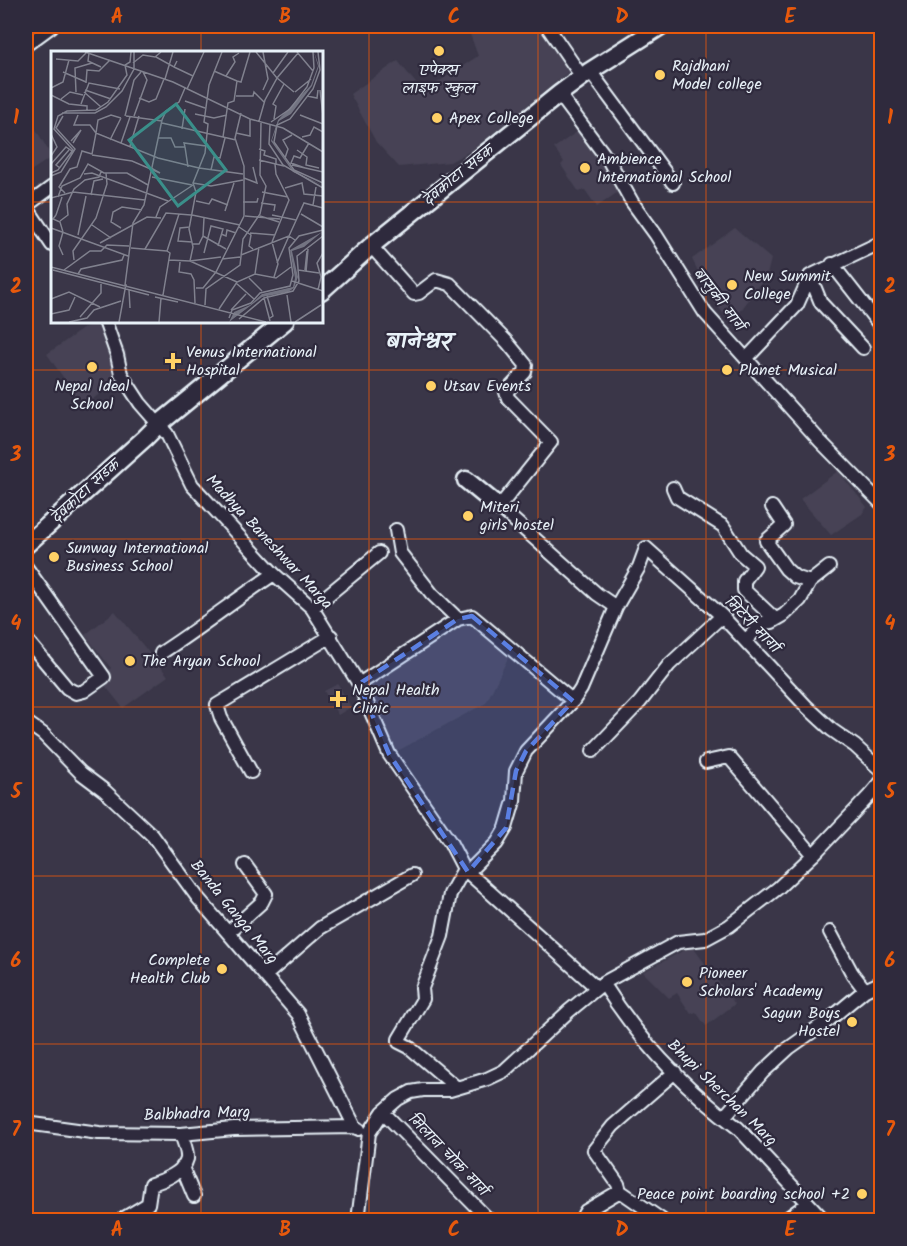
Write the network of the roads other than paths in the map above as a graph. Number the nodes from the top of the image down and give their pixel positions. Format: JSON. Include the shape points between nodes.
{"nodes":[{"id":1,"x":52,"y":26,"type":"edge"},
{"id":2,"x":547,"y":26,"type":"edge"},
{"id":3,"x":661,"y":26,"type":"edge"},
{"id":4,"x":26,"y":45,"type":"edge"},
{"id":5,"x":586,"y":74,"type":"junction"},
{"id":6,"x":558,"y":94,"type":"junction"},
{"id":7,"x":673,"y":183,"type":"dead end"},
{"id":8,"x":51,"y":188,"type":"edge"},
{"id":9,"x":26,"y":206,"type":"edge"},
{"id":10,"x":882,"y":242,"type":"edge"},
{"id":11,"x":51,"y":244,"type":"edge"},
{"id":12,"x":371,"y":246,"type":"junction"},
{"id":13,"x":832,"y":264,"type":"junction"},
{"id":14,"x":810,"y":276,"type":"junction"},
{"id":15,"x":322,"y":290,"type":"edge"},
{"id":16,"x":105,"y":322,"type":"edge"},
{"id":17,"x":284,"y":322,"type":"edge"},
{"id":18,"x":879,"y":324,"type":"dead end"},
{"id":19,"x":863,"y":348,"type":"dead end"},
{"id":20,"x":747,"y":358,"type":"junction"},
{"id":21,"x":159,"y":424,"type":"junction"},
{"id":22,"x":463,"y":478,"type":"dead end"},
{"id":23,"x":673,"y":488,"type":"dead end"},
{"id":24,"x":882,"y":504,"type":"edge"},
{"id":25,"x":499,"y":507,"type":"junction"},
{"id":26,"x":772,"y":507,"type":"dead end"},
{"id":27,"x":396,"y":530,"type":"dead end"},
{"id":28,"x":26,"y":545,"type":"edge"},
{"id":29,"x":379,"y":554,"type":"dead end"},
{"id":30,"x":26,"y":567,"type":"edge"},
{"id":31,"x":829,"y":567,"type":"dead end"},
{"id":32,"x":274,"y":574,"type":"junction"},
{"id":33,"x":810,"y":582,"type":"junction"},
{"id":34,"x":616,"y":607,"type":"junction"},
{"id":35,"x":312,"y":608,"type":"junction"},
{"id":36,"x":722,"y":616,"type":"junction"},
{"id":37,"x":458,"y":619,"type":"junction"},
{"id":38,"x":776,"y":619,"type":"junction"},
{"id":39,"x":331,"y":636,"type":"junction"},
{"id":40,"x":26,"y":639,"type":"edge"},
{"id":41,"x":746,"y":640,"type":"junction"},
{"id":42,"x":161,"y":653,"type":"dead end"},
{"id":43,"x":359,"y":684,"type":"junction"},
{"id":44,"x":573,"y":701,"type":"junction"},
{"id":45,"x":26,"y":722,"type":"edge"},
{"id":46,"x":593,"y":751,"type":"dead end"},
{"id":47,"x":706,"y":762,"type":"dead end"},
{"id":48,"x":882,"y":771,"type":"edge"},
{"id":49,"x":251,"y":772,"type":"dead end"},
{"id":50,"x":882,"y":781,"type":"edge"},
{"id":51,"x":813,"y":855,"type":"junction"},
{"id":52,"x":245,"y":865,"type":"dead end"},
{"id":53,"x":466,"y":870,"type":"junction"},
{"id":54,"x":412,"y":875,"type":"dead end"},
{"id":55,"x":229,"y":932,"type":"junction"},
{"id":56,"x":830,"y":932,"type":"dead end"},
{"id":57,"x":265,"y":976,"type":"junction"},
{"id":58,"x":882,"y":982,"type":"edge"},
{"id":59,"x":600,"y":986,"type":"junction"},
{"id":60,"x":865,"y":990,"type":"junction"},
{"id":61,"x":675,"y":1072,"type":"junction"},
{"id":62,"x":457,"y":1088,"type":"junction"},
{"id":63,"x":383,"y":1112,"type":"junction"},
{"id":64,"x":724,"y":1118,"type":"junction"},
{"id":65,"x":26,"y":1122,"type":"edge"},
{"id":66,"x":355,"y":1126,"type":"junction"},
{"id":67,"x":369,"y":1133,"type":"junction"},
{"id":68,"x":181,"y":1134,"type":"junction"},
{"id":69,"x":182,"y":1167,"type":"junction"},
{"id":70,"x":620,"y":1191,"type":"junction"},
{"id":71,"x":194,"y":1196,"type":"dead end"},
{"id":72,"x":808,"y":1203,"type":"junction"},
{"id":73,"x":121,"y":1221,"type":"edge"},
{"id":74,"x":358,"y":1221,"type":"edge"},
{"id":75,"x":489,"y":1221,"type":"edge"},
{"id":76,"x":589,"y":1221,"type":"edge"},
{"id":77,"x":662,"y":1221,"type":"edge"},
{"id":78,"x":785,"y":1221,"type":"edge"},
{"id":79,"x":824,"y":1221,"type":"edge"}],
"edges":[{"from":1,"to":4,"type":"street"},
{"from":2,"to":5,"type":"street"},
{"from":3,"to":5,"type":"main road","name":"देवकोटा सडक"},
{"from":5,"to":6,"type":"main road","name":"देवकोटा सडक"},
{"from":5,"to":7,"type":"street"},
{"from":6,"to":12,"type":"main road","name":"देवकोटा सडक"},
{"from":6,"to":20,"type":"street","name":"बासुकी मार्ग","via":[[609,161],[705,313]]},
{"from":8,"to":9,"type":"street"},
{"from":9,"to":11,"type":"street"},
{"from":10,"to":13,"type":"street"},
{"from":12,"to":15,"type":"main road","name":"देवकोटा सडक"},
{"from":12,"to":25,"type":"street","via":[[414,294],[436,280],[450,284],[526,365],[525,372],[507,392],[508,398],[551,442]]},
{"from":13,"to":14,"type":"street"},
{"from":13,"to":18,"type":"street"},
{"from":14,"to":19,"type":"street","via":[[821,303]]},
{"from":14,"to":20,"type":"street","via":[[798,305]]},
{"from":16,"to":21,"type":"street","name":"Madhya Baneshwar Marga","via":[[121,374]]},
{"from":17,"to":21,"type":"main road","name":"देवकोटा सडक"},
{"from":20,"to":24,"type":"street","name":"बासुकी मार्ग"},
{"from":21,"to":28,"type":"main road","name":"देवकोटा सडक"},
{"from":21,"to":32,"type":"street","name":"Madhya Baneshwar Marga","via":[[192,485]]},
{"from":22,"to":25,"type":"main road"},
{"from":23,"to":38,"type":"street","via":[[677,498],[723,526],[741,554],[755,566],[744,581],[744,590]]},
{"from":25,"to":34,"type":"street"},
{"from":26,"to":33,"type":"street","via":[[784,525],[766,542],[790,573]]},
{"from":27,"to":37,"type":"street","via":[[400,553],[432,594]]},
{"from":29,"to":35,"type":"street"},
{"from":30,"to":40,"type":"street","via":[[104,677],[76,693],[67,688]]},
{"from":31,"to":33,"type":"street"},
{"from":32,"to":35,"type":"street","name":"Madhya Baneshwar Marga"},
{"from":32,"to":42,"type":"street"},
{"from":33,"to":38,"type":"street","via":[[800,600]]},
{"from":34,"to":36,"type":"street","name":"मिटेरी मार्गा","via":[[646,548]]},
{"from":34,"to":44,"type":"street"},
{"from":35,"to":39,"type":"street","name":"Madhya Baneshwar Marga"},
{"from":36,"to":41,"type":"street","name":"मिटेरी मार्गा"},
{"from":36,"to":46,"type":"street","via":[[669,665]]},
{"from":37,"to":43,"type":"street"},
{"from":37,"to":44,"type":"street","via":[[472,616]]},
{"from":38,"to":41,"type":"street","via":[[764,623]]},
{"from":39,"to":43,"type":"street","name":"Madhya Baneshwar Marga"},
{"from":39,"to":49,"type":"street","via":[[217,705]]},
{"from":41,"to":48,"type":"street","name":"मिटेरी मार्गा","via":[[807,708]]},
{"from":43,"to":53,"type":"street","name":"Madhya Baneshwar Marga","via":[[389,754]]},
{"from":44,"to":53,"type":"street","via":[[526,751],[516,771],[514,801],[506,828],[497,843]]},
{"from":45,"to":55,"type":"street","name":"Banda Ganga Marg","via":[[153,836],[198,898]]},
{"from":47,"to":51,"type":"street","via":[[729,757]]},
{"from":50,"to":51,"type":"street"},
{"from":51,"to":59,"type":"street","via":[[729,926],[705,939],[678,942]]},
{"from":52,"to":55,"type":"street","via":[[266,894]]},
{"from":53,"to":59,"type":"street","name":"Madhya Baneshwar Marga","via":[[506,909]]},
{"from":53,"to":62,"type":"street","via":[[450,894],[442,936],[422,988],[423,999],[399,1038],[399,1042]]},
{"from":54,"to":57,"type":"street","via":[[320,928]]},
{"from":55,"to":57,"type":"street","name":"Banda Ganga Marg"},
{"from":56,"to":60,"type":"street"},
{"from":57,"to":66,"type":"street","name":"Banda Ganga Marg","via":[[298,1014]]},
{"from":58,"to":60,"type":"street"},
{"from":59,"to":61,"type":"street","name":"Bhupi Sherchan Marg"},
{"from":59,"to":62,"type":"street","via":[[504,1071]]},
{"from":60,"to":64,"type":"street","via":[[789,1048]]},
{"from":61,"to":64,"type":"street","name":"Bhupi Sherchan Marg"},
{"from":61,"to":70,"type":"street","via":[[613,1126],[591,1154]]},
{"from":62,"to":63,"type":"street","via":[[411,1092]]},
{"from":63,"to":67,"type":"street"},
{"from":63,"to":75,"type":"street","name":"मिलान चोक मार्ग"},
{"from":64,"to":72,"type":"street","name":"Bhupi Sherchan Marg"},
{"from":65,"to":68,"type":"street","name":"Balbhadra Marg","via":[[99,1133]]},
{"from":66,"to":67,"type":"street","name":"Balbhadra Marg"},
{"from":66,"to":68,"type":"street","name":"Balbhadra Marg"},
{"from":67,"to":74,"type":"street"},
{"from":68,"to":69,"type":"street","via":[[187,1152]]},
{"from":69,"to":71,"type":"street"},
{"from":69,"to":73,"type":"street","via":[[151,1184],[148,1204]]},
{"from":70,"to":76,"type":"street","via":[[586,1211]]},
{"from":70,"to":77,"type":"street"},
{"from":72,"to":78,"type":"street"},
{"from":72,"to":79,"type":"street","name":"Bhupi Sherchan Marg"}]}
